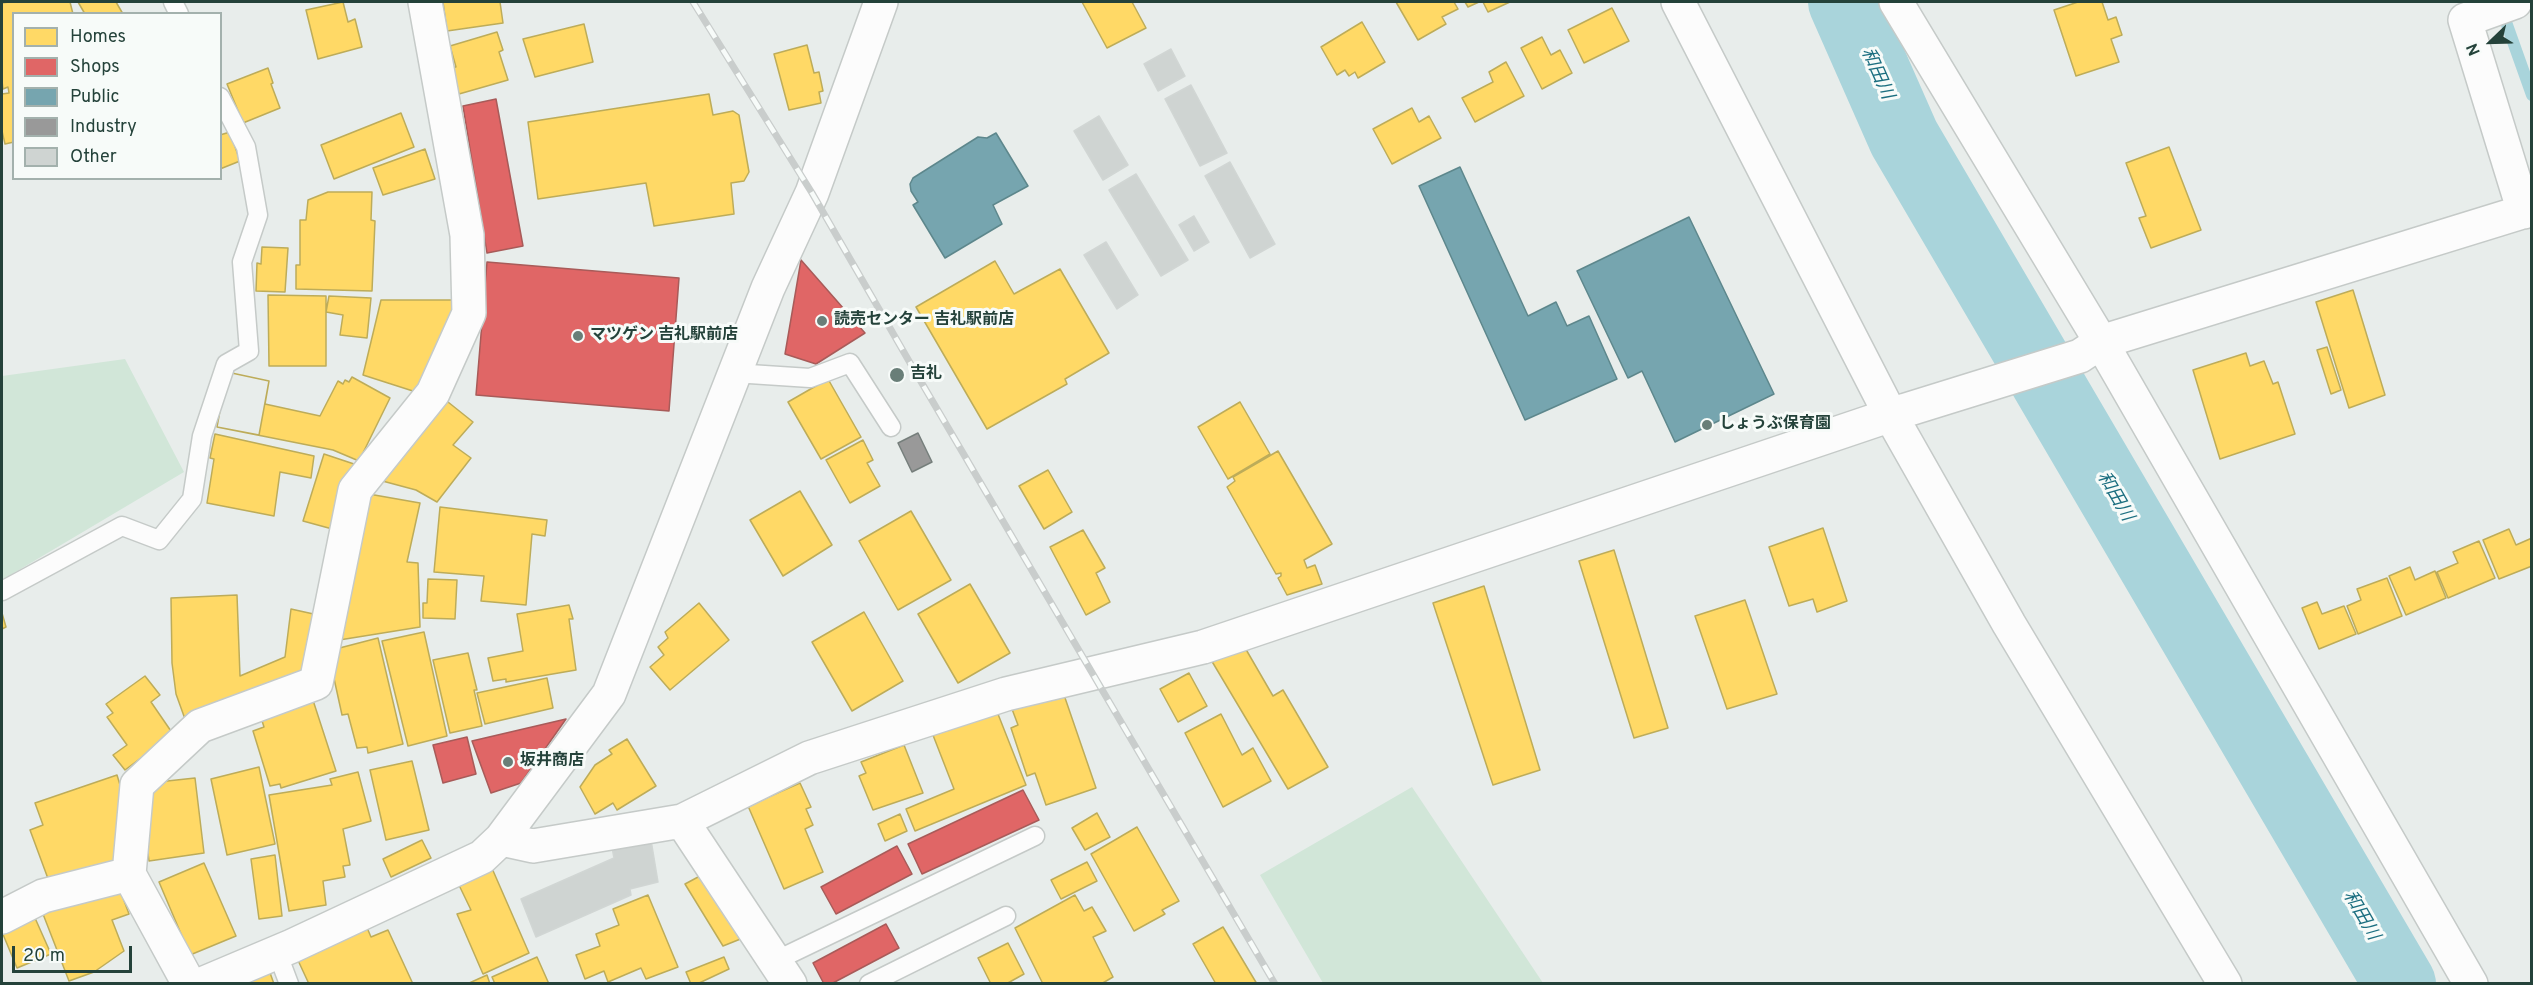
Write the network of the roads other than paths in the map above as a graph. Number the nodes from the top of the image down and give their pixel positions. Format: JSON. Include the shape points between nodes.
{"nodes":[{"id":1,"x":425,"y":2,"type":"edge"},
{"id":2,"x":881,"y":2,"type":"edge"},
{"id":3,"x":1678,"y":2,"type":"edge"},
{"id":4,"x":1896,"y":2,"type":"edge"},
{"id":5,"x":2515,"y":2,"type":"edge"},
{"id":6,"x":222,"y":101,"type":"edge"},
{"id":7,"x":2528,"y":211,"type":"edge"},
{"id":8,"x":2091,"y":349,"type":"junction"},
{"id":9,"x":734,"y":373,"type":"junction"},
{"id":10,"x":1899,"y":413,"type":"junction"},
{"id":11,"x":891,"y":427,"type":"dead end"},
{"id":12,"x":2,"y":591,"type":"edge"},
{"id":13,"x":682,"y":821,"type":"junction"},
{"id":14,"x":1035,"y":836,"type":"dead end"},
{"id":15,"x":501,"y":839,"type":"junction"},
{"id":16,"x":129,"y":874,"type":"junction"},
{"id":17,"x":1006,"y":916,"type":"dead end"},
{"id":18,"x":2,"y":917,"type":"edge"},
{"id":19,"x":277,"y":952,"type":"junction"},
{"id":20,"x":783,"y":972,"type":"edge"},
{"id":21,"x":189,"y":984,"type":"edge"},
{"id":22,"x":202,"y":984,"type":"edge"},
{"id":23,"x":289,"y":984,"type":"edge"},
{"id":24,"x":869,"y":984,"type":"edge"},
{"id":25,"x":2225,"y":984,"type":"edge"},
{"id":26,"x":2471,"y":984,"type":"edge"}],
"edges":[{"from":1,"to":16,"type":"street","via":[[467,235],[469,313],[433,393],[355,490],[316,683],[200,726],[137,785]]},
{"from":2,"to":9,"type":"street","via":[[812,193]]},
{"from":3,"to":10,"type":"street"},
{"from":4,"to":8,"type":"street"},
{"from":5,"to":7,"type":"street","via":[[2465,20]]},
{"from":6,"to":12,"type":"lane","via":[[246,147],[258,215],[242,262],[249,351],[226,364],[202,436],[192,499],[159,540],[122,526]]},
{"from":7,"to":8,"type":"street"},
{"from":8,"to":10,"type":"street"},
{"from":8,"to":26,"type":"street"},
{"from":9,"to":11,"type":"lane","via":[[810,378],[850,363]]},
{"from":9,"to":15,"type":"street","via":[[609,694]]},
{"from":10,"to":13,"type":"street","via":[[1203,647],[1006,694],[808,758]]},
{"from":10,"to":25,"type":"street","via":[[2008,624]]},
{"from":13,"to":15,"type":"street","via":[[533,846]]},
{"from":13,"to":20,"type":"street"},
{"from":14,"to":20,"type":"lane"},
{"from":15,"to":19,"type":"street","via":[[482,857]]},
{"from":16,"to":18,"type":"street","via":[[43,896]]},
{"from":16,"to":21,"type":"street"},
{"from":17,"to":24,"type":"lane"},
{"from":19,"to":22,"type":"street"},
{"from":19,"to":23,"type":"lane"}]}
